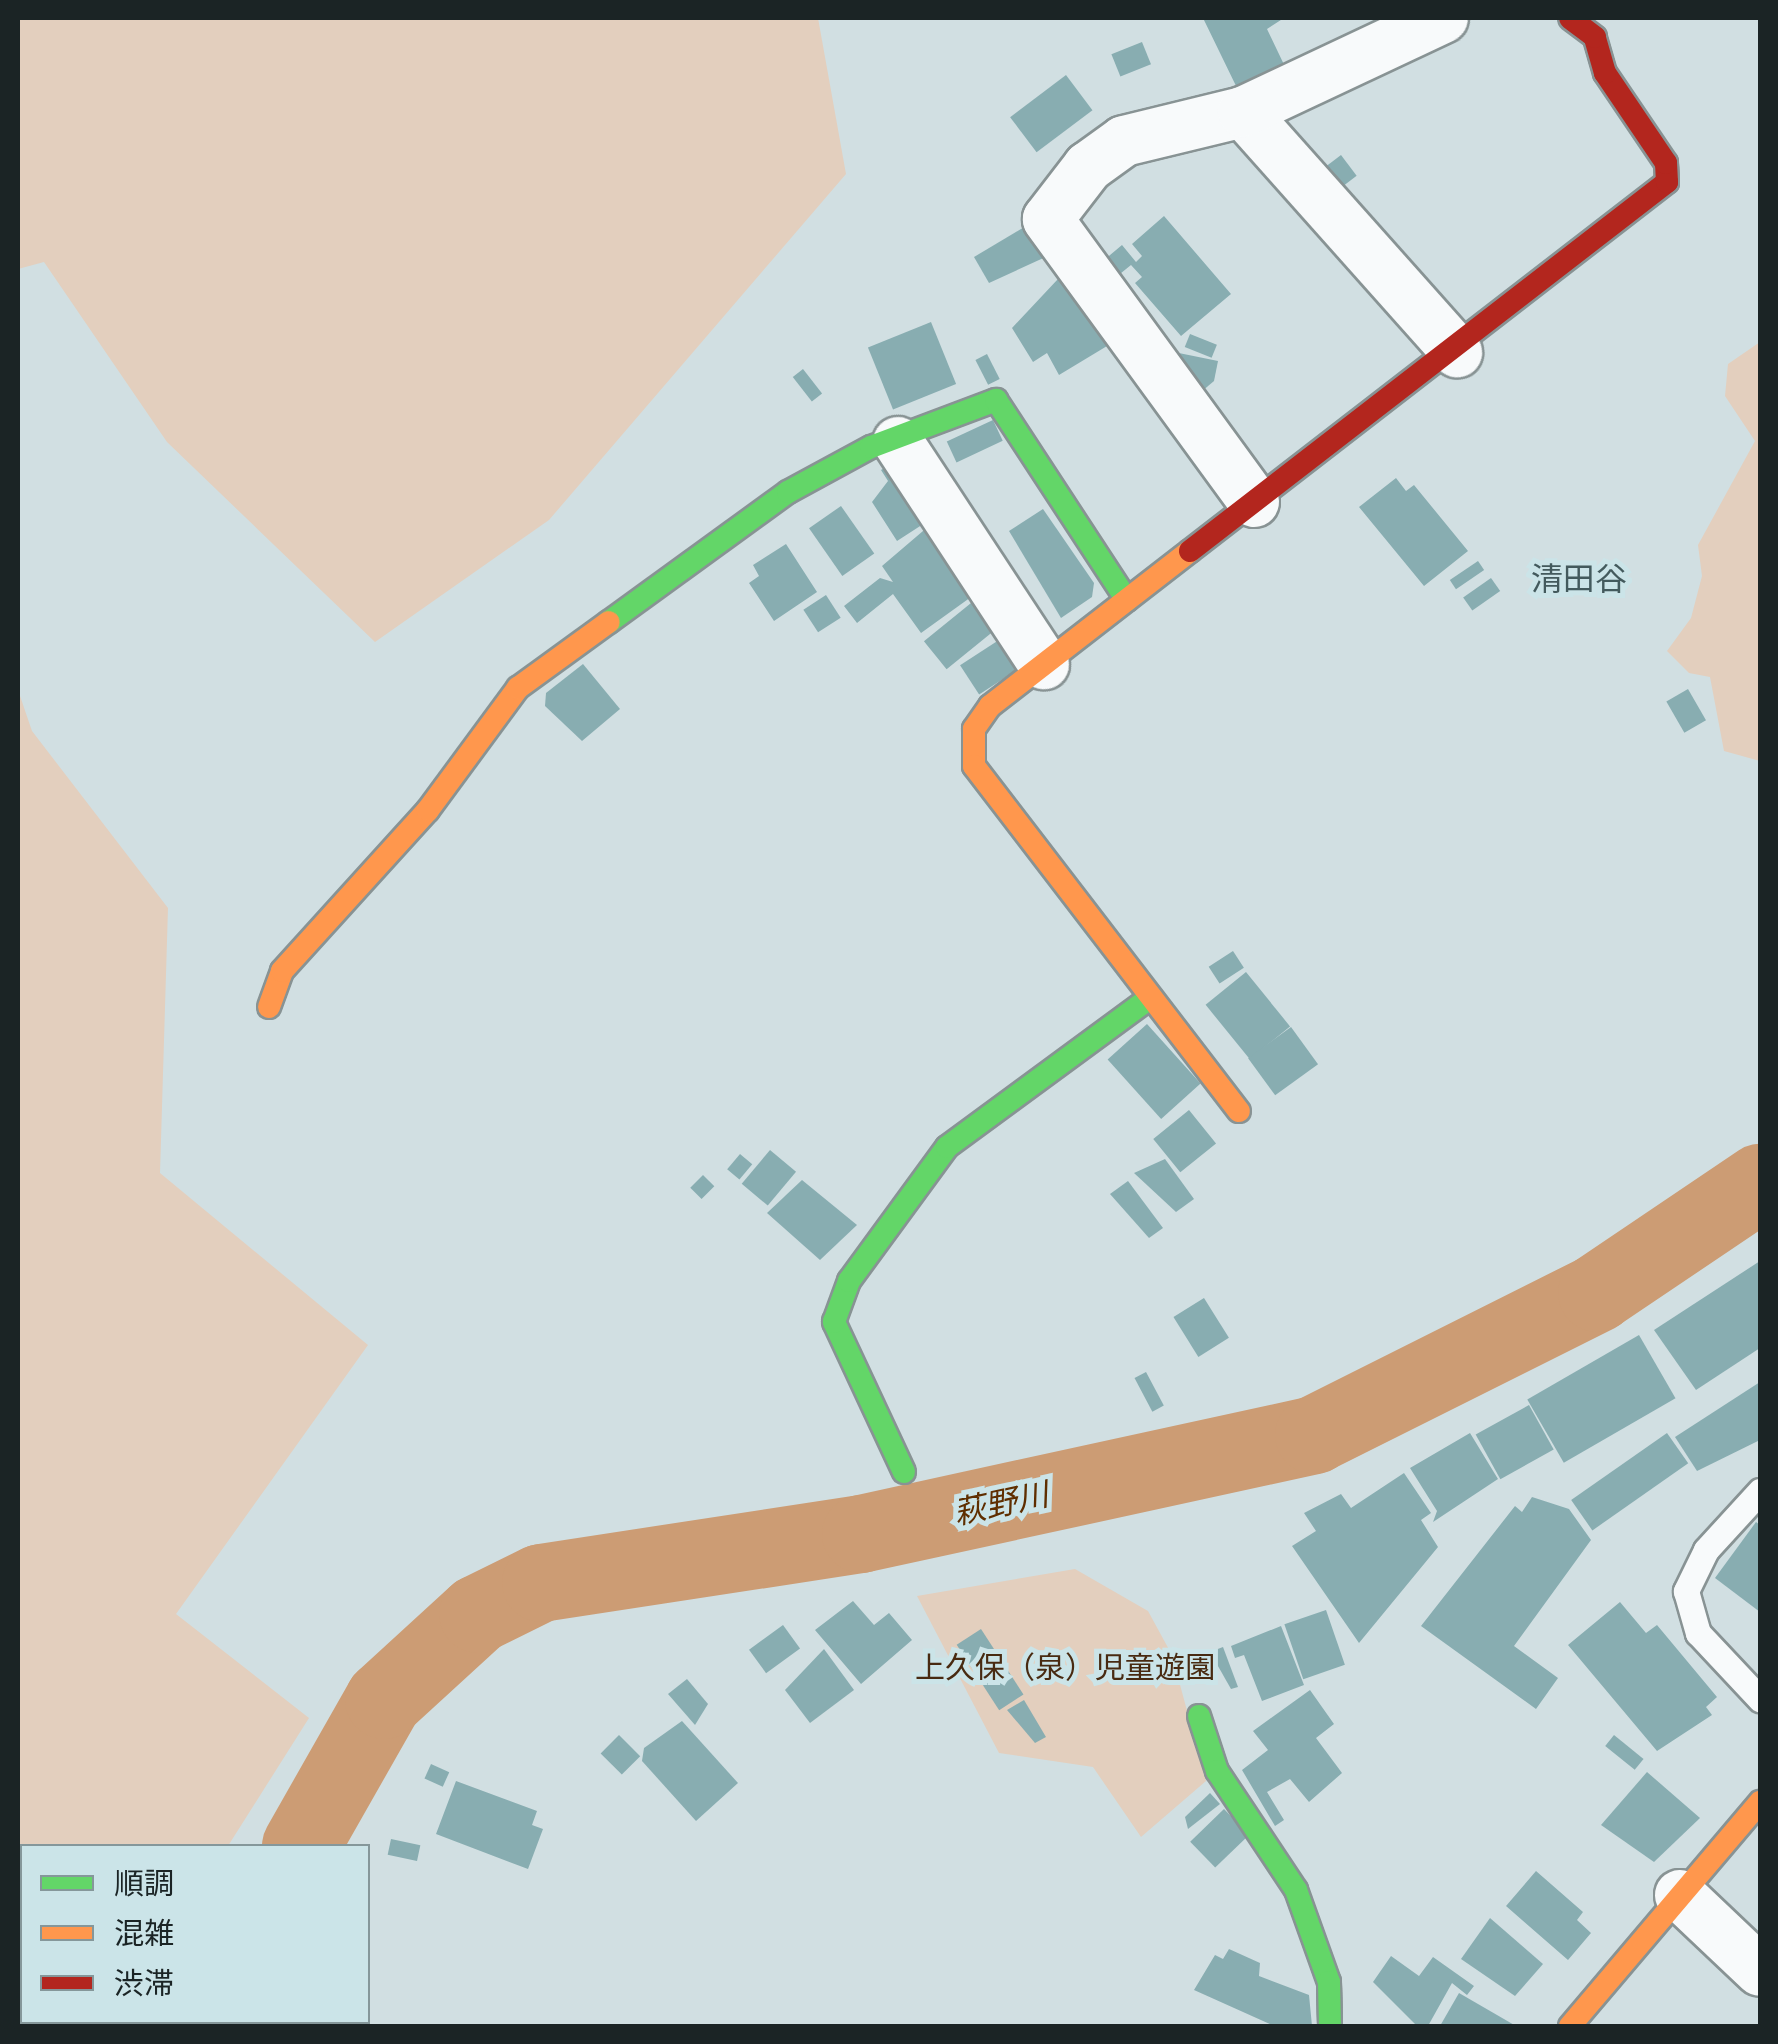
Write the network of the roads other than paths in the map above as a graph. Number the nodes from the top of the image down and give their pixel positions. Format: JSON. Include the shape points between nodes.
{"nodes":[{"id":1,"x":1443,"y":18,"type":"edge"},
{"id":2,"x":1593,"y":24,"type":"edge"},
{"id":3,"x":1243,"y":112,"type":"junction"},
{"id":4,"x":1457,"y":352,"type":"junction"},
{"id":5,"x":898,"y":442,"type":"junction"},
{"id":6,"x":1254,"y":502,"type":"junction"},
{"id":7,"x":1127,"y":600,"type":"junction"},
{"id":8,"x":1044,"y":664,"type":"junction"},
{"id":9,"x":1151,"y":997,"type":"junction"},
{"id":10,"x":268,"y":1007,"type":"dead end"},
{"id":11,"x":1239,"y":1111,"type":"dead end"},
{"id":12,"x":904,"y":1472,"type":"dead end"},
{"id":13,"x":1760,"y":1490,"type":"edge"},
{"id":14,"x":1760,"y":1699,"type":"edge"},
{"id":15,"x":1199,"y":1716,"type":"dead end"},
{"id":16,"x":1760,"y":1802,"type":"edge"},
{"id":17,"x":1680,"y":1894,"type":"junction"},
{"id":18,"x":1760,"y":1971,"type":"edge"},
{"id":19,"x":1330,"y":2026,"type":"edge"},
{"id":20,"x":1570,"y":2026,"type":"edge"}],
"edges":[{"from":1,"to":3,"type":"street"},
{"from":2,"to":4,"type":"street","via":[[1605,73],[1666,163],[1667,182]]},
{"from":3,"to":4,"type":"street"},
{"from":3,"to":6,"type":"street","via":[[1124,142],[1088,168],[1048,219]]},
{"from":4,"to":6,"type":"street"},
{"from":5,"to":7,"type":"street","via":[[994,394]]},
{"from":5,"to":8,"type":"street"},
{"from":5,"to":10,"type":"street","via":[[788,492],[518,688],[416,824],[282,971]]},
{"from":6,"to":7,"type":"street"},
{"from":7,"to":8,"type":"street"},
{"from":8,"to":9,"type":"street","via":[[974,730],[974,766]]},
{"from":9,"to":11,"type":"street"},
{"from":9,"to":12,"type":"street","via":[[947,1147],[849,1281],[834,1322]]},
{"from":13,"to":14,"type":"lane","via":[[1706,1550],[1686,1591],[1698,1633]]},
{"from":15,"to":19,"type":"street","via":[[1218,1770],[1296,1890],[1329,1982]]},
{"from":16,"to":17,"type":"street"},
{"from":17,"to":18,"type":"street"},
{"from":17,"to":20,"type":"street"}]}
